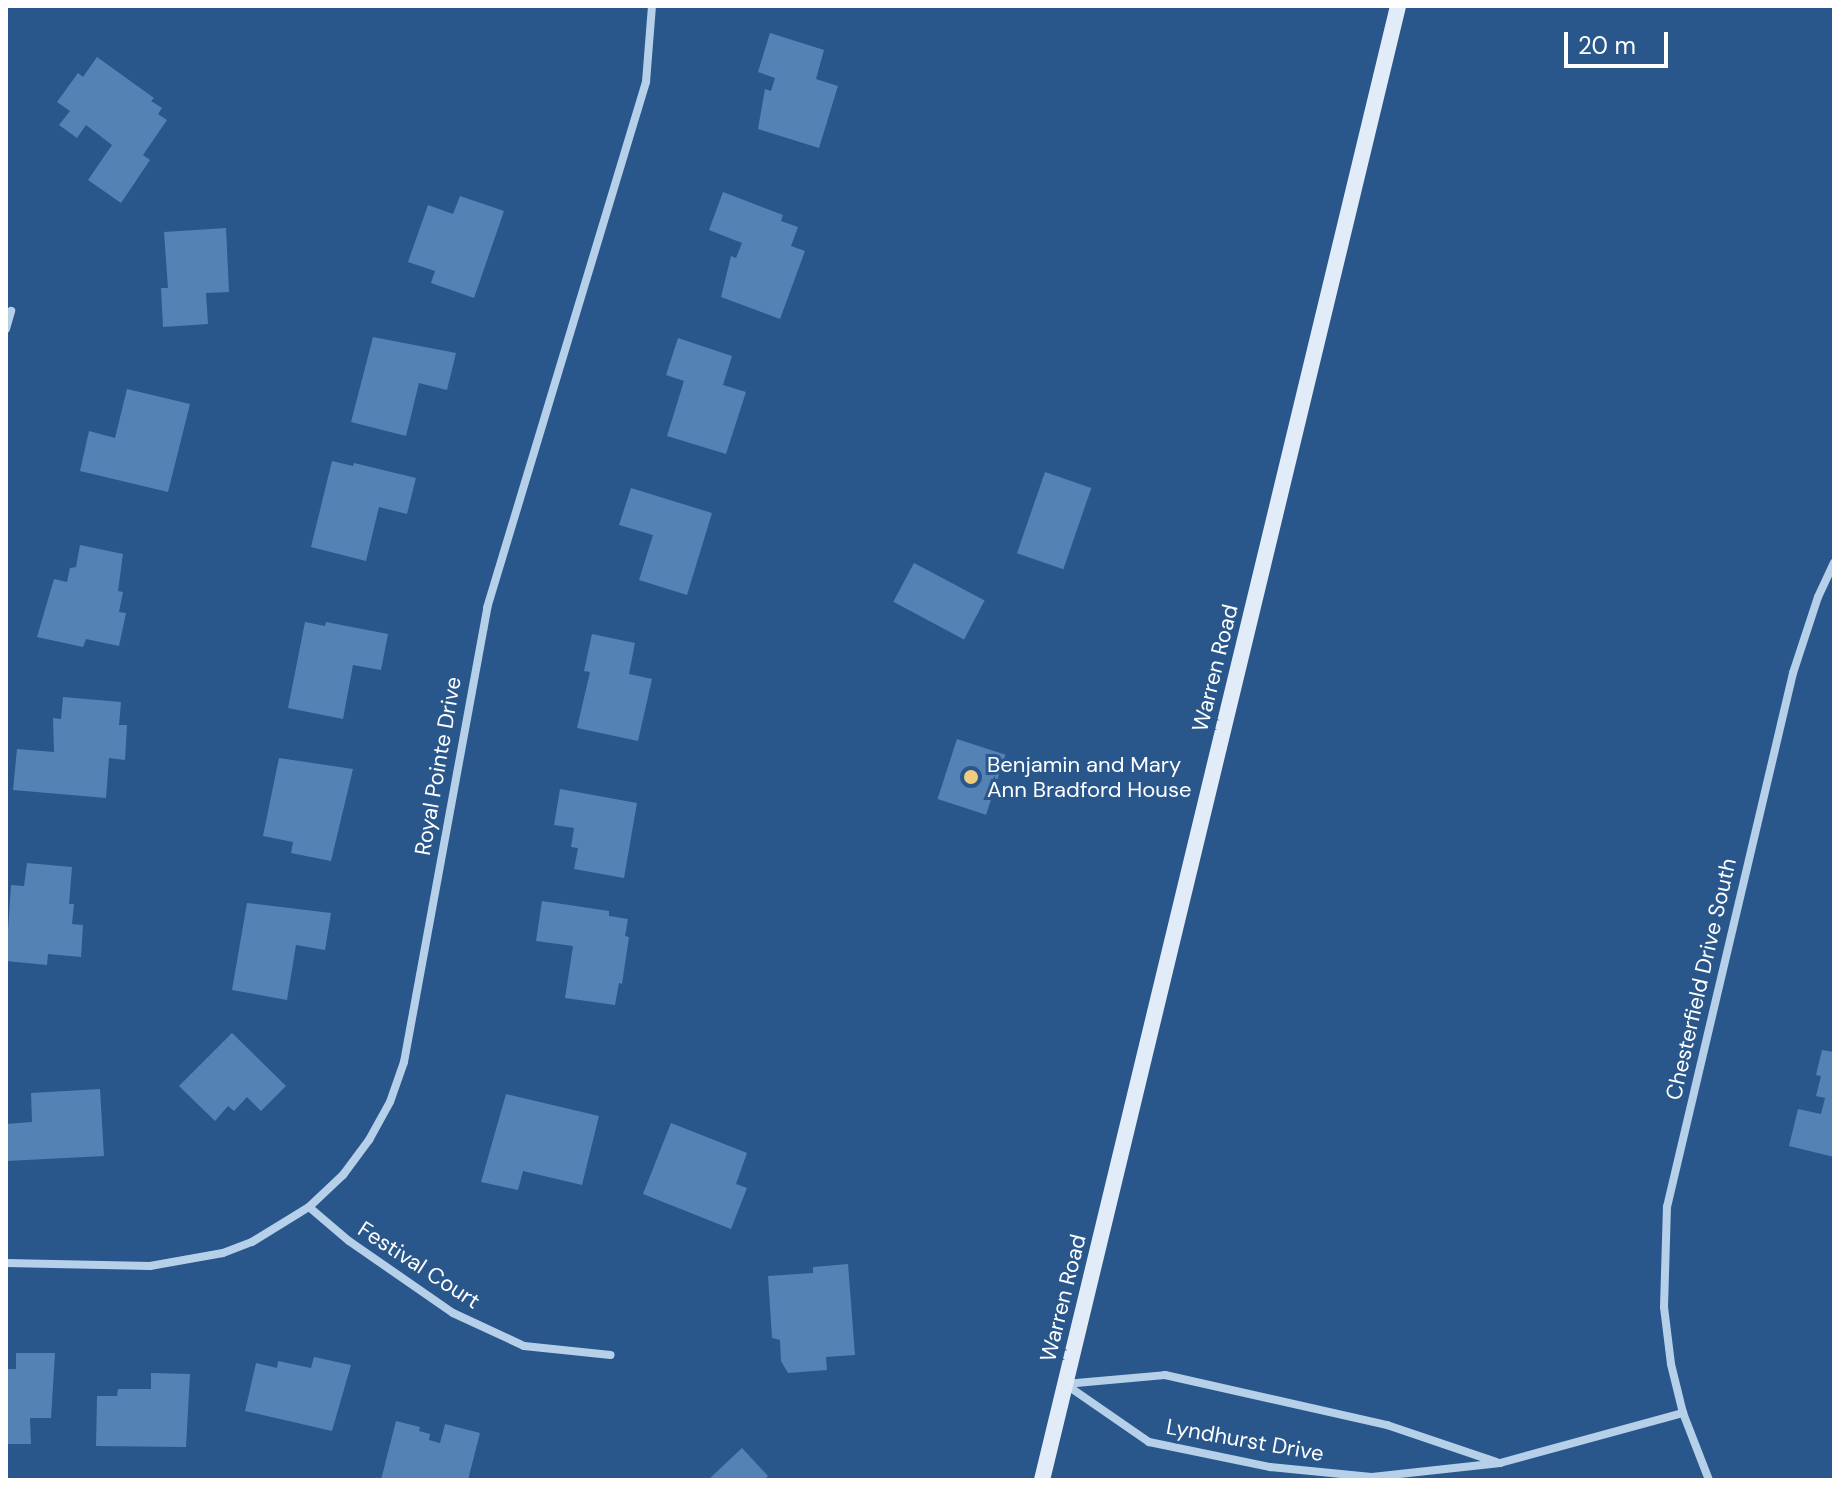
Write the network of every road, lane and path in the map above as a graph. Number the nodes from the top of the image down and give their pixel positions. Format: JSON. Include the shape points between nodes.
{"nodes":[{"id":1,"x":652,"y":6,"type":"edge"},
{"id":2,"x":1398,"y":6,"type":"edge"},
{"id":3,"x":11,"y":311,"type":"dead end"},
{"id":4,"x":6,"y":329,"type":"edge"},
{"id":5,"x":1834,"y":563,"type":"edge"},
{"id":6,"x":309,"y":1207,"type":"junction"},
{"id":7,"x":6,"y":1263,"type":"edge"},
{"id":8,"x":611,"y":1355,"type":"dead end"},
{"id":9,"x":1064,"y":1384,"type":"junction"},
{"id":10,"x":1683,"y":1413,"type":"junction"},
{"id":11,"x":1500,"y":1463,"type":"junction"},
{"id":12,"x":1042,"y":1480,"type":"edge"},
{"id":13,"x":1709,"y":1480,"type":"edge"}],
"edges":[{"from":1,"to":6,"type":"street","name":"Royal Pointe Drive","via":[[646,82],[487,608],[404,1062],[369,1140]]},
{"from":2,"to":9,"type":"street","name":"Warren Road"},
{"from":3,"to":4,"type":"street"},
{"from":5,"to":10,"type":"street","name":"Chesterfield Drive South","via":[[1793,673],[1667,1207],[1664,1307]]},
{"from":6,"to":7,"type":"street","name":"Royal Pointe Drive","via":[[252,1242],[182,1262]]},
{"from":6,"to":8,"type":"street","name":"Festival Court","via":[[453,1313],[524,1346]]},
{"from":9,"to":11,"type":"street","name":"Lyndhurst Drive","via":[[1165,1375],[1387,1425]]},
{"from":9,"to":11,"type":"street","name":"Lyndhurst Drive","via":[[1149,1442],[1270,1467],[1372,1477]]},
{"from":9,"to":12,"type":"street","name":"Warren Road"},
{"from":10,"to":11,"type":"street","name":"Lyndhurst Drive"},
{"from":10,"to":13,"type":"street"}]}
